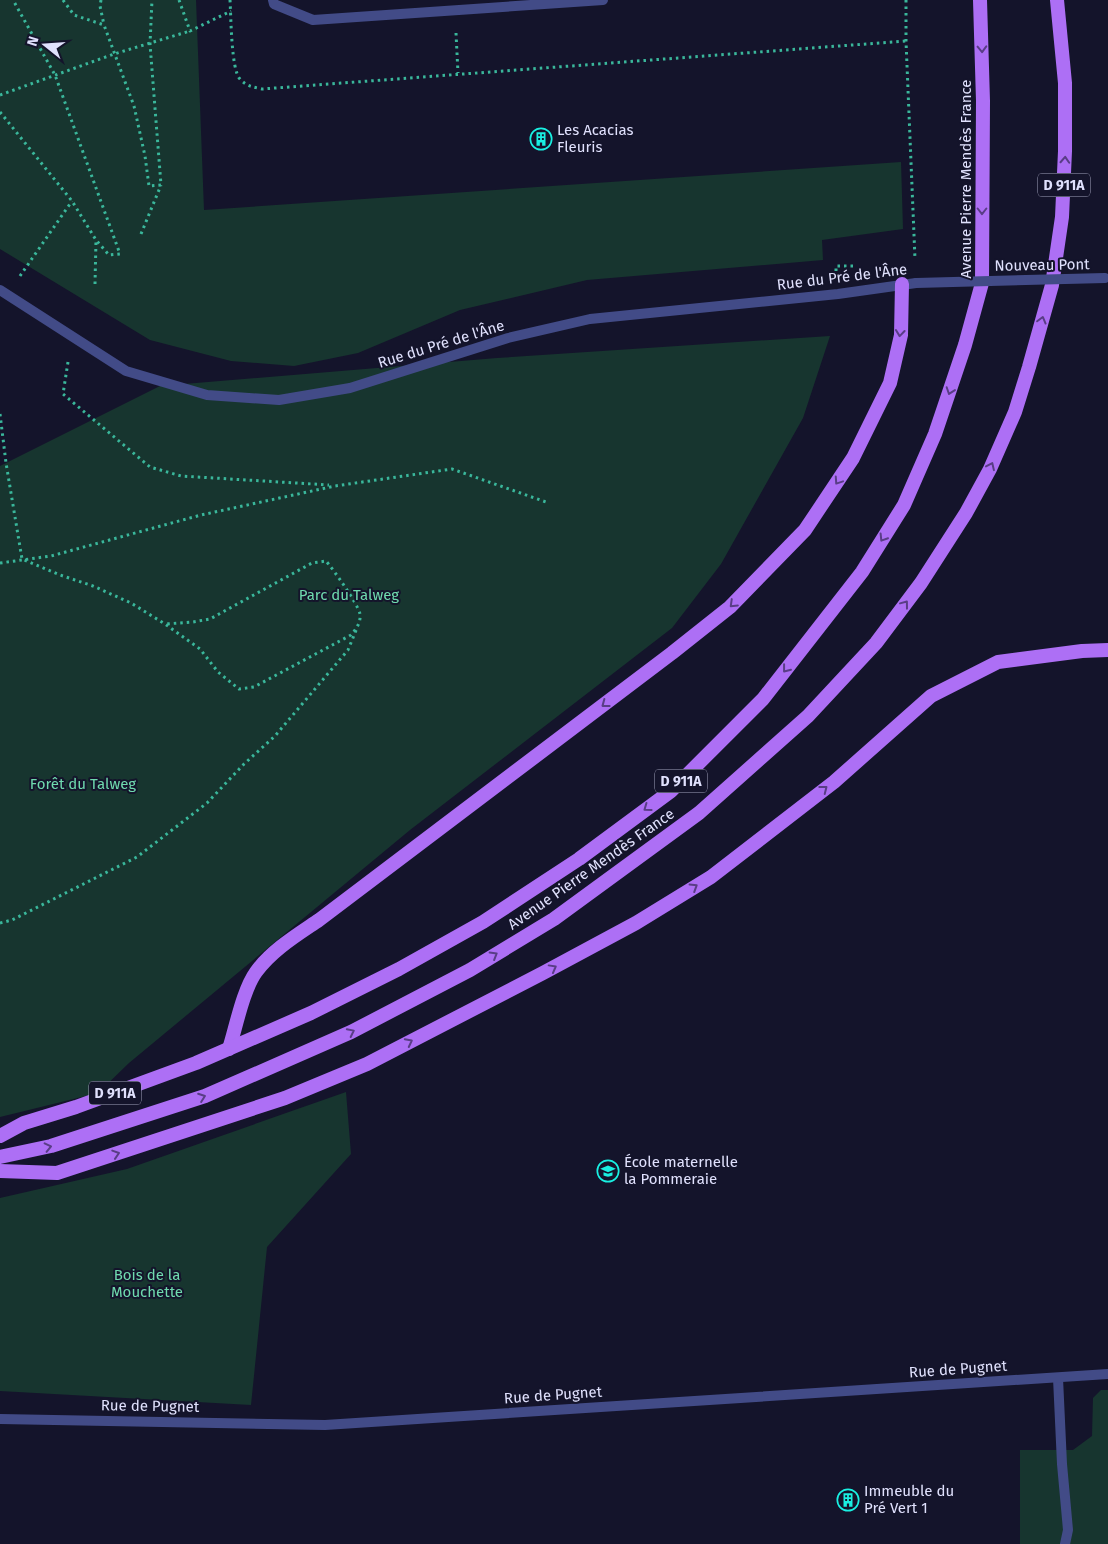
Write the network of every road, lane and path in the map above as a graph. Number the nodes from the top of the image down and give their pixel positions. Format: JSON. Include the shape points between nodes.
{"nodes":[{"id":1,"x":13,"y":0,"type":"edge"},
{"id":2,"x":63,"y":0,"type":"edge"},
{"id":3,"x":101,"y":0,"type":"edge"},
{"id":4,"x":152,"y":0,"type":"edge"},
{"id":5,"x":179,"y":0,"type":"edge"},
{"id":6,"x":230,"y":0,"type":"edge"},
{"id":7,"x":272,"y":0,"type":"edge"},
{"id":8,"x":603,"y":0,"type":"edge"},
{"id":9,"x":906,"y":0,"type":"edge"},
{"id":10,"x":980,"y":0,"type":"edge"},
{"id":11,"x":1057,"y":0,"type":"edge"},
{"id":12,"x":527,"y":3,"type":"edge"},
{"id":13,"x":484,"y":5,"type":"edge"},
{"id":14,"x":231,"y":11,"type":"junction"},
{"id":15,"x":455,"y":11,"type":"junction"},
{"id":16,"x":104,"y":25,"type":"junction"},
{"id":17,"x":190,"y":31,"type":"junction"},
{"id":18,"x":906,"y":41,"type":"junction"},
{"id":19,"x":150,"y":44,"type":"junction"},
{"id":20,"x":114,"y":54,"type":"junction"},
{"id":21,"x":458,"y":73,"type":"junction"},
{"id":22,"x":55,"y":75,"type":"junction"},
{"id":23,"x":0,"y":95,"type":"edge"},
{"id":24,"x":0,"y":112,"type":"edge"},
{"id":25,"x":161,"y":184,"type":"junction"},
{"id":26,"x":72,"y":201,"type":"junction"},
{"id":27,"x":141,"y":234,"type":"dead end"},
{"id":28,"x":96,"y":240,"type":"junction"},
{"id":29,"x":915,"y":263,"type":"dead end"},
{"id":30,"x":1106,"y":279,"type":"edge"},
{"id":31,"x":95,"y":284,"type":"dead end"},
{"id":32,"x":909,"y":284,"type":"junction"},
{"id":33,"x":4,"y":292,"type":"edge"},
{"id":34,"x":73,"y":336,"type":"junction"},
{"id":35,"x":0,"y":414,"type":"edge"},
{"id":36,"x":335,"y":486,"type":"junction"},
{"id":37,"x":546,"y":502,"type":"dead end"},
{"id":38,"x":22,"y":559,"type":"junction"},
{"id":39,"x":1,"y":562,"type":"edge"},
{"id":40,"x":166,"y":624,"type":"junction"},
{"id":41,"x":358,"y":625,"type":"junction"},
{"id":42,"x":1108,"y":650,"type":"edge"},
{"id":43,"x":0,"y":923,"type":"edge"},
{"id":44,"x":229,"y":1049,"type":"junction"},
{"id":45,"x":0,"y":1136,"type":"edge"},
{"id":46,"x":0,"y":1157,"type":"edge"},
{"id":47,"x":0,"y":1171,"type":"edge"},
{"id":48,"x":1108,"y":1374,"type":"edge"},
{"id":49,"x":1058,"y":1378,"type":"junction"},
{"id":50,"x":0,"y":1419,"type":"edge"},
{"id":51,"x":1065,"y":1544,"type":"edge"}],
"edges":[{"from":1,"to":22,"type":"path"},
{"from":2,"to":16,"type":"path","via":[[74,15]]},
{"from":3,"to":16,"type":"path"},
{"from":4,"to":19,"type":"path"},
{"from":5,"to":17,"type":"path"},
{"from":6,"to":14,"type":"path"},
{"from":7,"to":15,"type":"street","via":[[274,4],[313,20]]},
{"from":8,"to":12,"type":"street"},
{"from":9,"to":18,"type":"path"},
{"from":10,"to":44,"type":"main road","name":"Avenue Pierre Mendès France","number":"D 911A","one_way":true,"via":[[982,283],[966,345],[935,434],[904,505],[862,572],[763,699],[671,791],[580,858],[483,922],[399,969]]},
{"from":46,"to":11,"type":"main road","name":"Avenue Pierre Mendès France","number":"D 911A","one_way":true,"via":[[51,1146],[204,1096],[351,1032],[470,970],[554,919],[699,813],[808,716],[876,643],[921,584],[966,513],[1012,420],[1030,367],[1052,285],[1062,217],[1066,151],[1065,83]]},
{"from":12,"to":13,"type":"street"},
{"from":13,"to":15,"type":"street"},
{"from":14,"to":17,"type":"path"},
{"from":14,"to":21,"type":"path","via":[[234,62],[238,78],[248,86],[262,88]]},
{"from":15,"to":21,"type":"path"},
{"from":16,"to":20,"type":"path"},
{"from":17,"to":19,"type":"path"},
{"from":18,"to":21,"type":"path"},
{"from":18,"to":29,"type":"path"},
{"from":19,"to":20,"type":"path"},
{"from":19,"to":25,"type":"path"},
{"from":20,"to":22,"type":"path"},
{"from":20,"to":25,"type":"path","via":[[134,106],[146,156],[149,186]]},
{"from":22,"to":23,"type":"path"},
{"from":22,"to":28,"type":"path","via":[[120,254],[109,255]]},
{"from":24,"to":26,"type":"path"},
{"from":25,"to":27,"type":"path"},
{"from":26,"to":28,"type":"path"},
{"from":26,"to":33,"type":"path"},
{"from":28,"to":31,"type":"path"},
{"from":30,"to":32,"type":"street","name":"Nouveau Pont","bridge":true},
{"from":32,"to":34,"type":"street","name":"Rue du Pré de l'Âne","via":[[590,319],[508,338],[350,388],[279,400],[207,394],[126,371]]},
{"from":32,"to":44,"type":"main road","one_way":true,"via":[[890,383],[853,458],[805,530],[723,613],[279,948],[255,972],[244,996]]},
{"from":33,"to":34,"type":"street","name":"Rue du Pré de l'Âne"},
{"from":34,"to":36,"type":"path","via":[[63,394],[150,466],[181,476]]},
{"from":35,"to":38,"type":"path"},
{"from":36,"to":37,"type":"path","via":[[452,469]]},
{"from":36,"to":38,"type":"path","via":[[201,515],[51,556]]},
{"from":38,"to":39,"type":"path"},
{"from":38,"to":40,"type":"path","via":[[116,596]]},
{"from":40,"to":41,"type":"path","via":[[200,649],[218,672],[239,689],[254,687],[351,635]]},
{"from":40,"to":41,"type":"path","via":[[210,619],[312,562],[326,561],[337,573],[360,613]]},
{"from":41,"to":43,"type":"path","via":[[348,650],[275,736],[207,803],[137,857],[12,920]]},
{"from":47,"to":42,"type":"main road","one_way":true,"via":[[57,1173],[285,1098],[367,1064],[611,936],[711,876],[834,782],[931,696],[998,662]]},
{"from":44,"to":45,"type":"main road","name":"Avenue Pierre Mendès France","number":"D 911A","via":[[168,1074],[24,1123]]},
{"from":48,"to":49,"type":"street","name":"Rue de Pugnet"},
{"from":49,"to":50,"type":"street","name":"Rue de Pugnet","via":[[325,1425]]},
{"from":49,"to":51,"type":"street","via":[[1068,1530]]}]}
